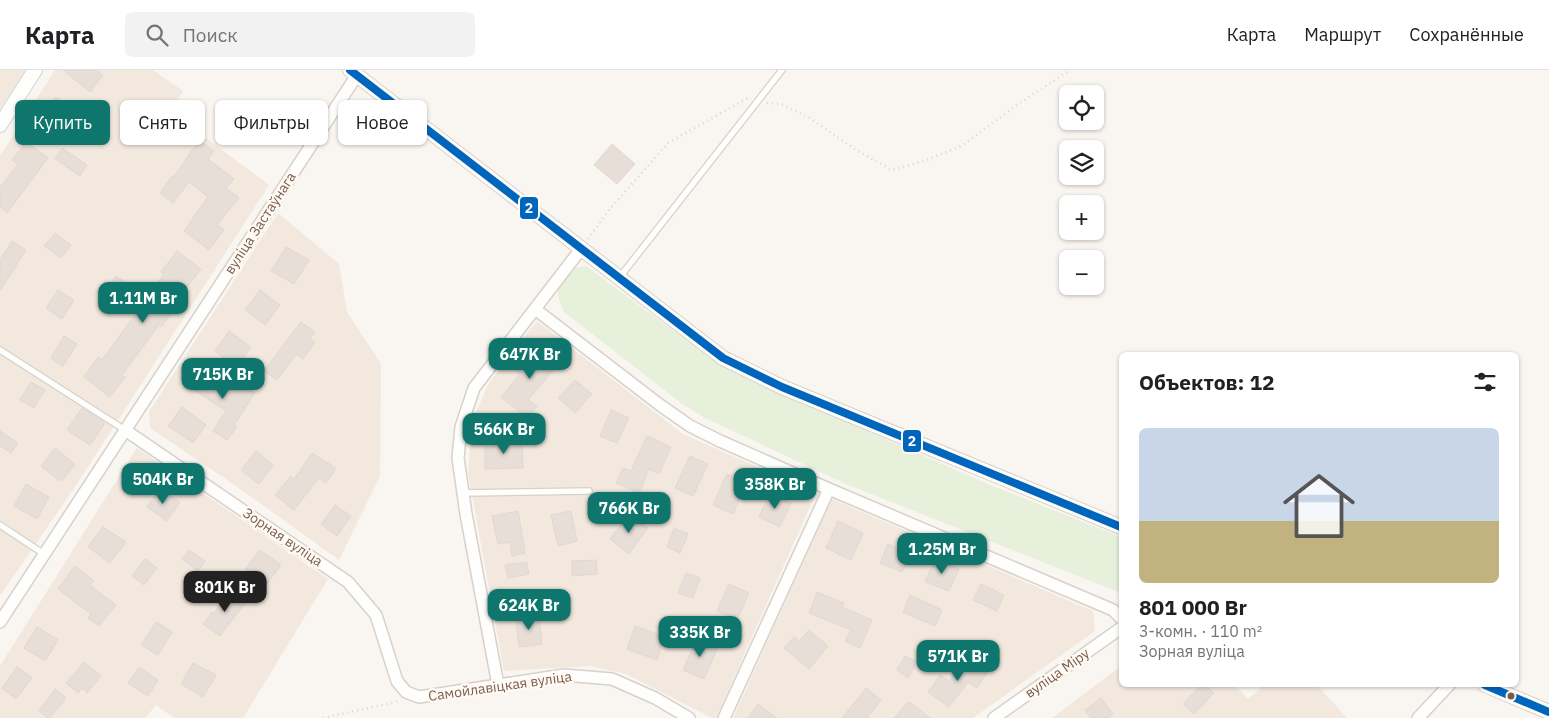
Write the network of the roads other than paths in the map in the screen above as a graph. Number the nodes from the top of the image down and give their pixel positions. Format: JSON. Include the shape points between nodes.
{"nodes":[{"id":1,"x":35,"y":70,"type":"edge"},
{"id":2,"x":782,"y":70,"type":"edge"},
{"id":3,"x":354,"y":73,"type":"edge"},
{"id":4,"x":0,"y":125,"type":"edge"},
{"id":5,"x":581,"y":249,"type":"junction"},
{"id":6,"x":620,"y":278,"type":"junction"},
{"id":7,"x":535,"y":309,"type":"junction"},
{"id":8,"x":0,"y":350,"type":"edge"},
{"id":9,"x":126,"y":430,"type":"junction"},
{"id":10,"x":829,"y":489,"type":"junction"},
{"id":11,"x":590,"y":491,"type":"dead end"},
{"id":12,"x":463,"y":494,"type":"junction"},
{"id":13,"x":0,"y":525,"type":"edge"},
{"id":14,"x":1119,"y":526,"type":"edge"},
{"id":15,"x":44,"y":554,"type":"junction"},
{"id":16,"x":1119,"y":616,"type":"edge"},
{"id":17,"x":0,"y":622,"type":"edge"},
{"id":18,"x":1119,"y":629,"type":"edge"},
{"id":19,"x":397,"y":681,"type":"joint"},
{"id":20,"x":498,"y":685,"type":"junction"},
{"id":21,"x":1447,"y":687,"type":"edge"},
{"id":22,"x":1490,"y":687,"type":"edge"},
{"id":23,"x":1549,"y":712,"type":"edge"},
{"id":24,"x":689,"y":718,"type":"edge"},
{"id":25,"x":724,"y":718,"type":"edge"},
{"id":26,"x":994,"y":718,"type":"edge"},
{"id":27,"x":1418,"y":718,"type":"edge"}],
"edges":[{"from":1,"to":4,"type":"street"},
{"from":2,"to":6,"type":"lane"},
{"from":3,"to":5,"type":"street"},
{"from":3,"to":9,"type":"street","name":"вуліца Застаўнага"},
{"from":5,"to":6,"type":"street"},
{"from":5,"to":7,"type":"street"},
{"from":6,"to":14,"type":"street","via":[[723,358],[782,387]]},
{"from":7,"to":10,"type":"street","via":[[690,426]]},
{"from":7,"to":12,"type":"street","via":[[474,388],[461,427],[458,458]]},
{"from":8,"to":9,"type":"lane"},
{"from":9,"to":15,"type":"street","name":"вуліца Застаўнага"},
{"from":9,"to":19,"type":"street","name":"Зорная вуліца","via":[[348,582],[376,615]]},
{"from":10,"to":16,"type":"street","via":[[1113,610]]},
{"from":10,"to":25,"type":"street"},
{"from":11,"to":12,"type":"lane"},
{"from":12,"to":20,"type":"street"},
{"from":13,"to":15,"type":"lane"},
{"from":15,"to":17,"type":"street","name":"вуліца Застаўнага"},
{"from":18,"to":26,"type":"street","name":"вуліца Міру"},
{"from":19,"to":20,"type":"street","name":"Самойлавіцкая вуліца","via":[[406,692],[419,697]]},
{"from":20,"to":24,"type":"street","name":"Самойлавіцкая вуліца","via":[[564,675],[612,679]]},
{"from":21,"to":27,"type":"street"},
{"from":22,"to":23,"type":"street"}]}
